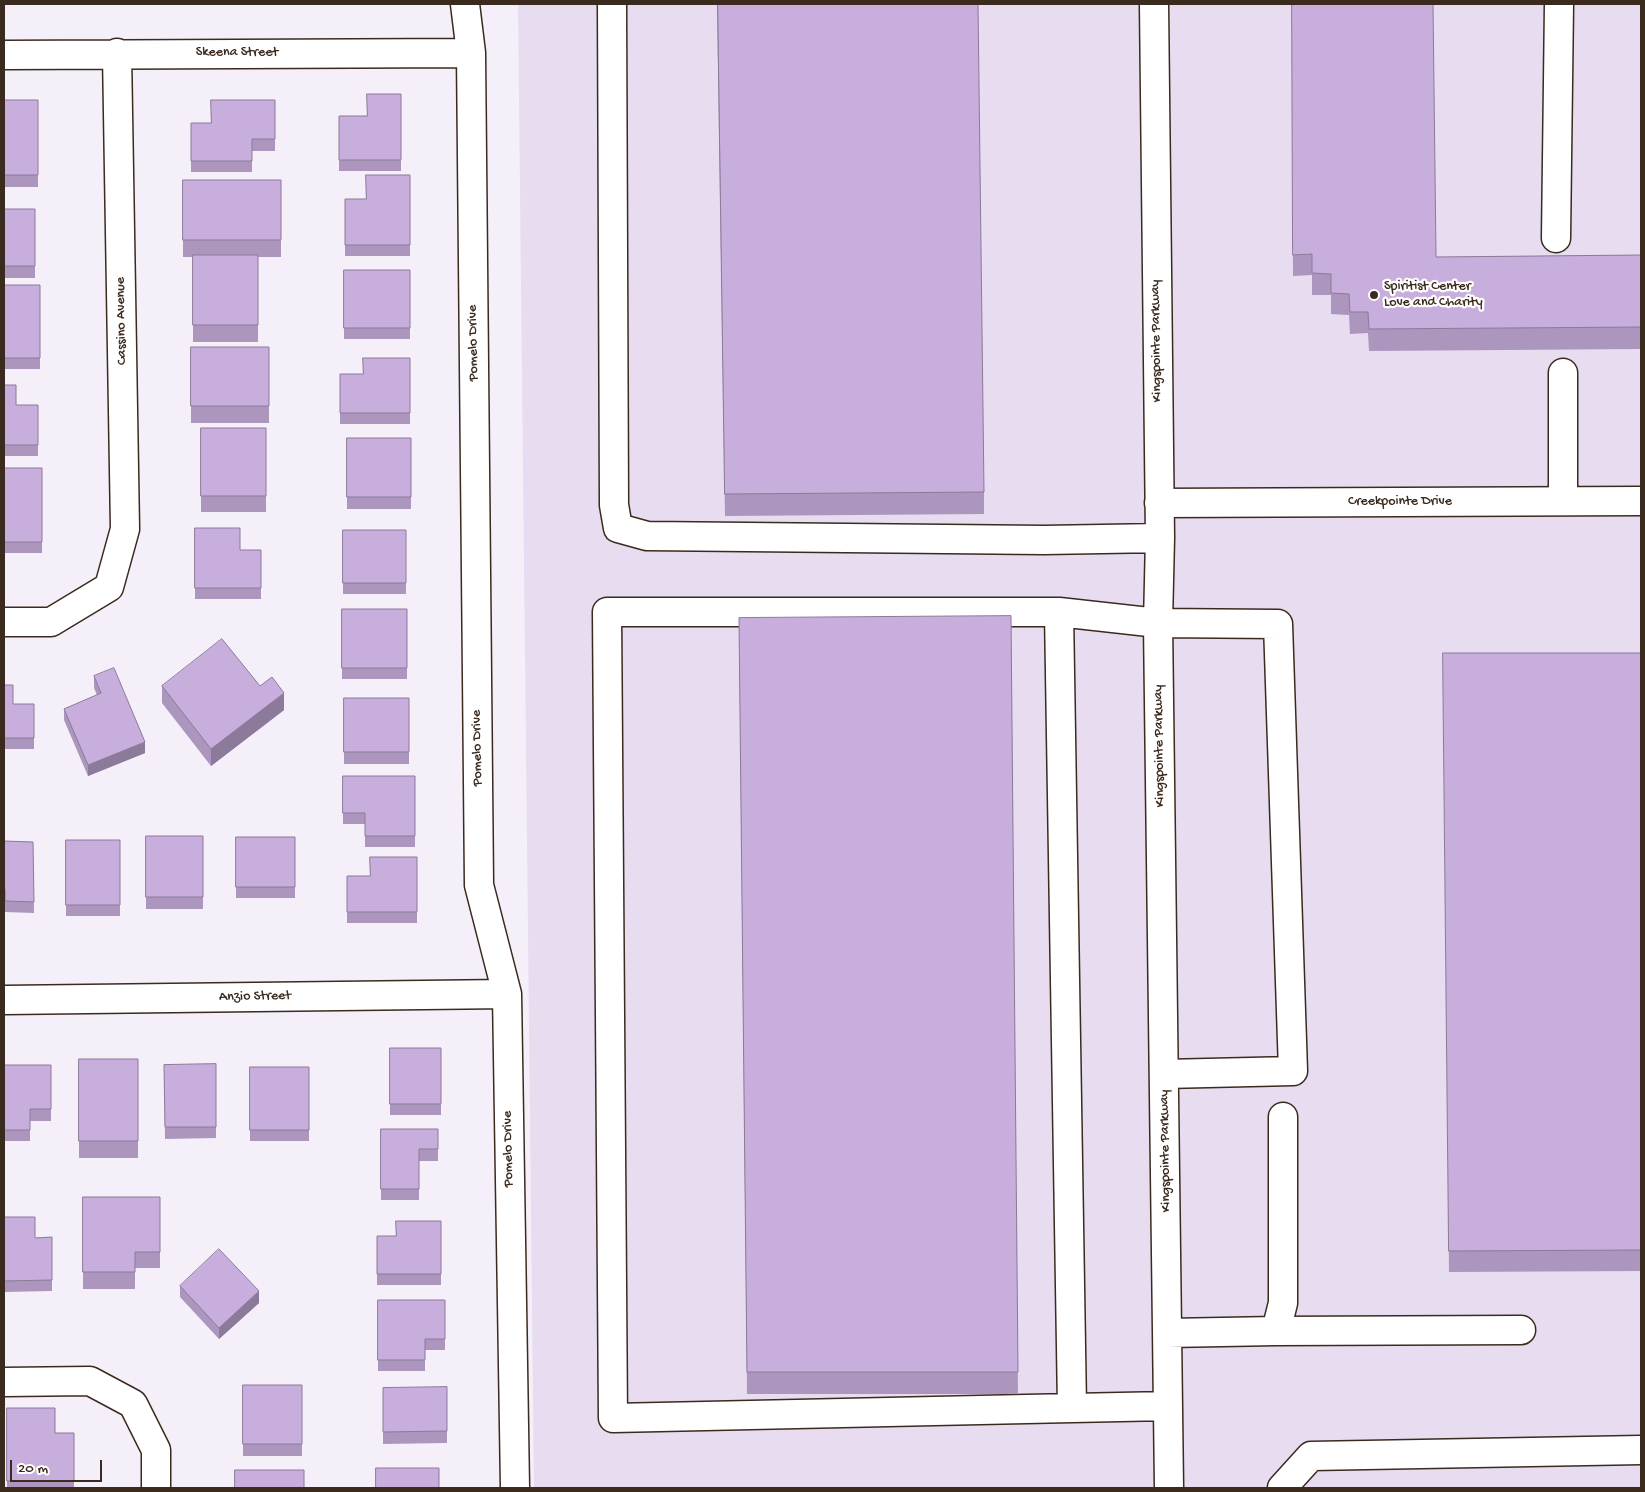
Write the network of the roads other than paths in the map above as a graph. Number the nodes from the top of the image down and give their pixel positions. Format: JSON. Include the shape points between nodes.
{"nodes":[{"id":1,"x":465,"y":4,"type":"edge"},
{"id":2,"x":612,"y":4,"type":"edge"},
{"id":3,"x":1154,"y":4,"type":"edge"},
{"id":4,"x":1560,"y":4,"type":"edge"},
{"id":5,"x":117,"y":53,"type":"junction"},
{"id":6,"x":471,"y":53,"type":"junction"},
{"id":7,"x":4,"y":55,"type":"edge"},
{"id":8,"x":1556,"y":238,"type":"dead end"},
{"id":9,"x":1562,"y":373,"type":"dead end"},
{"id":10,"x":1564,"y":501,"type":"junction"},
{"id":11,"x":1641,"y":501,"type":"edge"},
{"id":12,"x":1159,"y":503,"type":"junction"},
{"id":13,"x":1160,"y":538,"type":"junction"},
{"id":14,"x":1060,"y":612,"type":"junction"},
{"id":15,"x":4,"y":622,"type":"edge"},
{"id":16,"x":1158,"y":623,"type":"junction"},
{"id":17,"x":506,"y":994,"type":"junction"},
{"id":18,"x":4,"y":1000,"type":"edge"},
{"id":19,"x":1165,"y":1074,"type":"junction"},
{"id":20,"x":1283,"y":1117,"type":"dead end"},
{"id":21,"x":1521,"y":1330,"type":"dead end"},
{"id":22,"x":1276,"y":1331,"type":"junction"},
{"id":23,"x":1168,"y":1333,"type":"junction"},
{"id":24,"x":4,"y":1382,"type":"edge"},
{"id":25,"x":1168,"y":1406,"type":"junction"},
{"id":26,"x":1072,"y":1408,"type":"junction"},
{"id":27,"x":1641,"y":1450,"type":"edge"},
{"id":28,"x":156,"y":1488,"type":"edge"},
{"id":29,"x":514,"y":1488,"type":"edge"},
{"id":30,"x":1169,"y":1488,"type":"edge"},
{"id":31,"x":1282,"y":1488,"type":"edge"}],
"edges":[{"from":1,"to":6,"type":"street","name":"Pomelo Drive"},
{"from":2,"to":13,"type":"street","via":[[614,505],[618,528],[647,536]]},
{"from":3,"to":12,"type":"street","name":"Kingspointe Parkway"},
{"from":4,"to":8,"type":"street"},
{"from":5,"to":6,"type":"street","name":"Skeena Street"},
{"from":5,"to":7,"type":"street","name":"Skeena Street"},
{"from":5,"to":15,"type":"street","name":"Cassino Avenue","via":[[125,529],[110,587],[51,622]]},
{"from":6,"to":17,"type":"street","name":"Pomelo Drive","via":[[479,885]]},
{"from":9,"to":10,"type":"street"},
{"from":10,"to":11,"type":"street","name":"Creekpointe Drive"},
{"from":10,"to":12,"type":"street","name":"Creekpointe Drive"},
{"from":12,"to":13,"type":"street","name":"Kingspointe Parkway"},
{"from":13,"to":16,"type":"street","name":"Kingspointe Parkway"},
{"from":14,"to":16,"type":"street"},
{"from":14,"to":26,"type":"street"},
{"from":14,"to":26,"type":"street","via":[[607,612],[613,1418]]},
{"from":16,"to":19,"type":"street","name":"Kingspointe Parkway"},
{"from":16,"to":19,"type":"street","via":[[1278,624],[1293,1071]]},
{"from":17,"to":18,"type":"street","name":"Anzio Street"},
{"from":17,"to":29,"type":"street","name":"Pomelo Drive"},
{"from":19,"to":23,"type":"street","name":"Kingspointe Parkway"},
{"from":20,"to":22,"type":"street","via":[[1283,1303]]},
{"from":21,"to":22,"type":"street"},
{"from":22,"to":23,"type":"street"},
{"from":23,"to":25,"type":"street","name":"Kingspointe Parkway"},
{"from":24,"to":28,"type":"street","via":[[90,1381],[133,1404],[156,1450]]},
{"from":25,"to":26,"type":"street"},
{"from":25,"to":30,"type":"street","name":"Kingspointe Parkway"},
{"from":27,"to":31,"type":"street","via":[[1311,1456]]}]}
